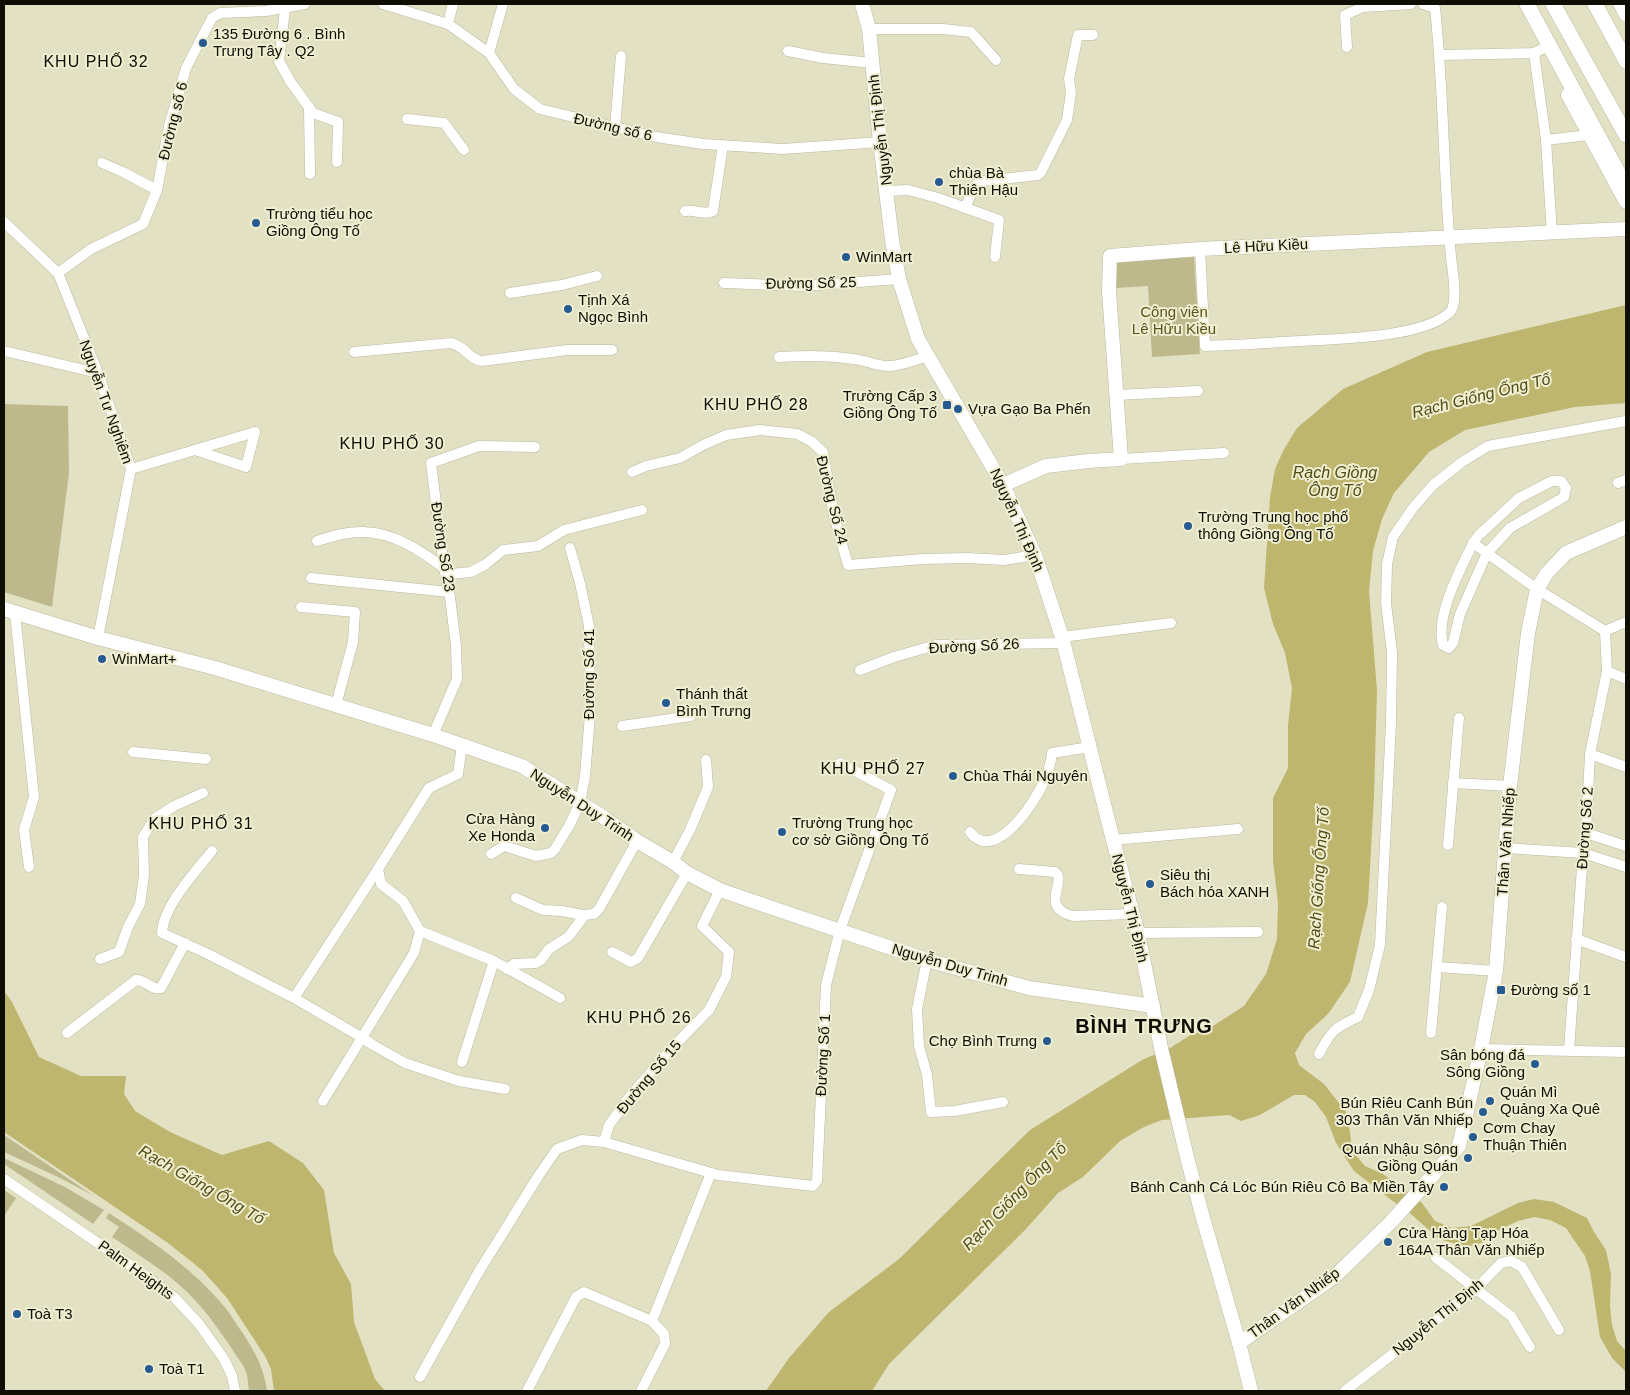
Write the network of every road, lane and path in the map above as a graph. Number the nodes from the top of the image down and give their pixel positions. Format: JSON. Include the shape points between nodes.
{"nodes":[{"id":1,"x":306,"y":4,"type":"edge"},
{"id":2,"x":383,"y":4,"type":"edge"},
{"id":3,"x":453,"y":4,"type":"edge"},
{"id":4,"x":502,"y":4,"type":"edge"},
{"id":5,"x":862,"y":4,"type":"edge"},
{"id":6,"x":1411,"y":4,"type":"edge"},
{"id":7,"x":1423,"y":4,"type":"edge"},
{"id":8,"x":1519,"y":4,"type":"edge"},
{"id":9,"x":1527,"y":4,"type":"edge"},
{"id":10,"x":1536,"y":4,"type":"edge"},
{"id":11,"x":1595,"y":4,"type":"edge"},
{"id":12,"x":1621,"y":4,"type":"edge"},
{"id":13,"x":218,"y":8,"type":"edge"},
{"id":14,"x":286,"y":9,"type":"junction"},
{"id":15,"x":1556,"y":9,"type":"edge"},
{"id":16,"x":1626,"y":14,"type":"edge"},
{"id":17,"x":448,"y":24,"type":"junction"},
{"id":18,"x":1542,"y":24,"type":"junction"},
{"id":19,"x":869,"y":29,"type":"junction"},
{"id":20,"x":1093,"y":35,"type":"dead end"},
{"id":21,"x":1347,"y":47,"type":"dead end"},
{"id":22,"x":788,"y":51,"type":"dead end"},
{"id":23,"x":1539,"y":51,"type":"junction"},
{"id":24,"x":489,"y":53,"type":"junction"},
{"id":25,"x":1440,"y":54,"type":"junction"},
{"id":26,"x":621,"y":56,"type":"dead end"},
{"id":27,"x":996,"y":60,"type":"dead end"},
{"id":28,"x":1626,"y":61,"type":"edge"},
{"id":29,"x":872,"y":63,"type":"junction"},
{"id":30,"x":309,"y":107,"type":"junction"},
{"id":31,"x":407,"y":119,"type":"dead end"},
{"id":32,"x":615,"y":127,"type":"junction"},
{"id":33,"x":1589,"y":135,"type":"junction"},
{"id":34,"x":1626,"y":136,"type":"edge"},
{"id":35,"x":1546,"y":140,"type":"junction"},
{"id":36,"x":880,"y":142,"type":"junction"},
{"id":37,"x":723,"y":146,"type":"junction"},
{"id":38,"x":464,"y":150,"type":"dead end"},
{"id":39,"x":102,"y":162,"type":"dead end"},
{"id":40,"x":337,"y":162,"type":"dead end"},
{"id":41,"x":1626,"y":170,"type":"edge"},
{"id":42,"x":310,"y":174,"type":"dead end"},
{"id":43,"x":1626,"y":187,"type":"edge"},
{"id":44,"x":157,"y":190,"type":"junction"},
{"id":45,"x":887,"y":191,"type":"junction"},
{"id":46,"x":1626,"y":202,"type":"edge"},
{"id":47,"x":964,"y":208,"type":"junction"},
{"id":48,"x":685,"y":211,"type":"dead end"},
{"id":49,"x":4,"y":222,"type":"edge"},
{"id":50,"x":1626,"y":230,"type":"edge"},
{"id":51,"x":1552,"y":234,"type":"junction"},
{"id":52,"x":1449,"y":237,"type":"junction"},
{"id":53,"x":1200,"y":250,"type":"junction"},
{"id":54,"x":995,"y":257,"type":"dead end"},
{"id":55,"x":58,"y":273,"type":"junction"},
{"id":56,"x":597,"y":276,"type":"dead end"},
{"id":57,"x":899,"y":279,"type":"junction"},
{"id":58,"x":724,"y":283,"type":"dead end"},
{"id":59,"x":510,"y":293,"type":"dead end"},
{"id":60,"x":612,"y":350,"type":"dead end"},
{"id":61,"x":4,"y":351,"type":"edge"},
{"id":62,"x":354,"y":352,"type":"dead end"},
{"id":63,"x":928,"y":356,"type":"junction"},
{"id":64,"x":779,"y":357,"type":"dead end"},
{"id":65,"x":98,"y":373,"type":"junction"},
{"id":66,"x":1198,"y":391,"type":"dead end"},
{"id":67,"x":1117,"y":396,"type":"junction"},
{"id":68,"x":1626,"y":421,"type":"edge"},
{"id":69,"x":536,"y":447,"type":"dead end"},
{"id":70,"x":196,"y":450,"type":"junction"},
{"id":71,"x":1224,"y":452,"type":"dead end"},
{"id":72,"x":1121,"y":459,"type":"junction"},
{"id":73,"x":131,"y":469,"type":"junction"},
{"id":74,"x":632,"y":472,"type":"dead end"},
{"id":75,"x":1003,"y":485,"type":"junction"},
{"id":76,"x":642,"y":510,"type":"dead end"},
{"id":77,"x":1626,"y":527,"type":"edge"},
{"id":78,"x":317,"y":541,"type":"dead end"},
{"id":79,"x":1473,"y":543,"type":"junction"},
{"id":80,"x":570,"y":548,"type":"dead end"},
{"id":81,"x":1487,"y":553,"type":"junction"},
{"id":82,"x":1035,"y":555,"type":"junction"},
{"id":83,"x":444,"y":568,"type":"junction"},
{"id":84,"x":311,"y":578,"type":"dead end"},
{"id":85,"x":1537,"y":589,"type":"junction"},
{"id":86,"x":449,"y":592,"type":"junction"},
{"id":87,"x":301,"y":607,"type":"dead end"},
{"id":88,"x":9,"y":611,"type":"edge"},
{"id":89,"x":1626,"y":622,"type":"edge"},
{"id":90,"x":1171,"y":623,"type":"dead end"},
{"id":91,"x":1605,"y":631,"type":"junction"},
{"id":92,"x":98,"y":638,"type":"junction"},
{"id":93,"x":1062,"y":640,"type":"junction"},
{"id":94,"x":860,"y":670,"type":"dead end"},
{"id":95,"x":1607,"y":671,"type":"junction"},
{"id":96,"x":1626,"y":679,"type":"edge"},
{"id":97,"x":336,"y":705,"type":"junction"},
{"id":98,"x":691,"y":716,"type":"dead end"},
{"id":99,"x":1459,"y":718,"type":"dead end"},
{"id":100,"x":622,"y":726,"type":"dead end"},
{"id":101,"x":433,"y":735,"type":"junction"},
{"id":102,"x":462,"y":745,"type":"junction"},
{"id":103,"x":1090,"y":746,"type":"junction"},
{"id":104,"x":133,"y":752,"type":"dead end"},
{"id":105,"x":1590,"y":754,"type":"junction"},
{"id":106,"x":206,"y":759,"type":"dead end"},
{"id":107,"x":706,"y":760,"type":"dead end"},
{"id":108,"x":840,"y":763,"type":"dead end"},
{"id":109,"x":1626,"y":767,"type":"edge"},
{"id":110,"x":1453,"y":783,"type":"junction"},
{"id":111,"x":1510,"y":786,"type":"junction"},
{"id":112,"x":203,"y":793,"type":"dead end"},
{"id":113,"x":580,"y":802,"type":"junction"},
{"id":114,"x":1238,"y":829,"type":"dead end"},
{"id":115,"x":970,"y":832,"type":"dead end"},
{"id":116,"x":1586,"y":833,"type":"junction"},
{"id":117,"x":1113,"y":840,"type":"junction"},
{"id":118,"x":637,"y":841,"type":"junction"},
{"id":119,"x":1448,"y":845,"type":"dead end"},
{"id":120,"x":1626,"y":846,"type":"edge"},
{"id":121,"x":1505,"y":848,"type":"junction"},
{"id":122,"x":212,"y":851,"type":"dead end"},
{"id":123,"x":1583,"y":853,"type":"junction"},
{"id":124,"x":491,"y":854,"type":"dead end"},
{"id":125,"x":672,"y":862,"type":"junction"},
{"id":126,"x":1626,"y":866,"type":"edge"},
{"id":127,"x":29,"y":867,"type":"dead end"},
{"id":128,"x":378,"y":869,"type":"junction"},
{"id":129,"x":1019,"y":869,"type":"dead end"},
{"id":130,"x":687,"y":873,"type":"junction"},
{"id":131,"x":720,"y":890,"type":"junction"},
{"id":132,"x":516,"y":898,"type":"dead end"},
{"id":133,"x":1442,"y":906,"type":"dead end"},
{"id":134,"x":1132,"y":914,"type":"junction"},
{"id":135,"x":585,"y":916,"type":"junction"},
{"id":136,"x":420,"y":930,"type":"junction"},
{"id":137,"x":840,"y":930,"type":"junction"},
{"id":138,"x":1258,"y":932,"type":"dead end"},
{"id":139,"x":1138,"y":933,"type":"junction"},
{"id":140,"x":1576,"y":939,"type":"junction"},
{"id":141,"x":185,"y":943,"type":"junction"},
{"id":142,"x":612,"y":952,"type":"dead end"},
{"id":143,"x":1626,"y":957,"type":"edge"},
{"id":144,"x":100,"y":959,"type":"dead end"},
{"id":145,"x":927,"y":960,"type":"junction"},
{"id":146,"x":494,"y":961,"type":"junction"},
{"id":147,"x":1437,"y":967,"type":"junction"},
{"id":148,"x":507,"y":968,"type":"junction"},
{"id":149,"x":1496,"y":971,"type":"junction"},
{"id":150,"x":294,"y":998,"type":"junction"},
{"id":151,"x":560,"y":998,"type":"dead end"},
{"id":152,"x":1154,"y":1006,"type":"junction"},
{"id":153,"x":67,"y":1033,"type":"dead end"},
{"id":154,"x":1432,"y":1033,"type":"dead end"},
{"id":155,"x":361,"y":1037,"type":"junction"},
{"id":156,"x":1481,"y":1049,"type":"junction"},
{"id":157,"x":1569,"y":1050,"type":"junction"},
{"id":158,"x":1626,"y":1052,"type":"edge"},
{"id":159,"x":1319,"y":1054,"type":"dead end"},
{"id":160,"x":462,"y":1062,"type":"dead end"},
{"id":161,"x":505,"y":1089,"type":"dead end"},
{"id":162,"x":324,"y":1101,"type":"dead end"},
{"id":163,"x":1003,"y":1102,"type":"dead end"},
{"id":164,"x":604,"y":1142,"type":"junction"},
{"id":165,"x":711,"y":1173,"type":"junction"},
{"id":166,"x":4,"y":1178,"type":"edge"},
{"id":167,"x":1436,"y":1258,"type":"dead end"},
{"id":168,"x":1475,"y":1290,"type":"junction"},
{"id":169,"x":652,"y":1321,"type":"junction"},
{"id":170,"x":1559,"y":1330,"type":"dead end"},
{"id":171,"x":1239,"y":1343,"type":"junction"},
{"id":172,"x":1530,"y":1347,"type":"dead end"},
{"id":173,"x":420,"y":1377,"type":"dead end"},
{"id":174,"x":235,"y":1391,"type":"edge"},
{"id":175,"x":527,"y":1391,"type":"edge"},
{"id":176,"x":641,"y":1391,"type":"edge"},
{"id":177,"x":1251,"y":1391,"type":"edge"},
{"id":178,"x":1345,"y":1391,"type":"edge"}],
"edges":[{"from":1,"to":14,"type":"street","name":"Đường số 6"},
{"from":2,"to":17,"type":"street","name":"Đường số 6"},
{"from":3,"to":17,"type":"street"},
{"from":4,"to":24,"type":"street"},
{"from":5,"to":19,"type":"main road","name":"Nguyễn Thị Định"},
{"from":6,"to":21,"type":"street","via":[[1363,7],[1345,15]]},
{"from":7,"to":25,"type":"street","via":[[1435,8]]},
{"from":8,"to":23,"type":"main road"},
{"from":9,"to":18,"type":"main road"},
{"from":10,"to":18,"type":"main road"},
{"from":11,"to":28,"type":"main road"},
{"from":12,"to":16,"type":"main road"},
{"from":13,"to":14,"type":"street","name":"Đường số 6","via":[[266,12]]},
{"from":13,"to":44,"type":"street","name":"Đường số 6","via":[[186,68],[169,126]]},
{"from":14,"to":30,"type":"street","via":[[279,61]]},
{"from":15,"to":34,"type":"main road"},
{"from":17,"to":24,"type":"street","name":"Đường số 6"},
{"from":18,"to":41,"type":"main road"},
{"from":18,"to":43,"type":"main road"},
{"from":19,"to":27,"type":"street","via":[[971,32]]},
{"from":19,"to":29,"type":"main road","name":"Nguyễn Thị Định"},
{"from":20,"to":47,"type":"street","via":[[1078,35],[1069,79],[1068,120],[1041,172],[1038,175],[983,181],[974,187]]},
{"from":22,"to":29,"type":"street"},
{"from":23,"to":25,"type":"street"},
{"from":23,"to":33,"type":"main road"},
{"from":23,"to":35,"type":"street"},
{"from":24,"to":32,"type":"street","name":"Đường số 6","via":[[514,89],[540,109]]},
{"from":25,"to":52,"type":"street"},
{"from":26,"to":32,"type":"street"},
{"from":29,"to":36,"type":"main road","name":"Nguyễn Thị Định"},
{"from":30,"to":40,"type":"street","via":[[313,113],[338,122]]},
{"from":30,"to":42,"type":"street"},
{"from":31,"to":38,"type":"street","via":[[444,123]]},
{"from":32,"to":37,"type":"street","name":"Đường số 6","via":[[656,137]]},
{"from":33,"to":35,"type":"street"},
{"from":33,"to":46,"type":"main road"},
{"from":35,"to":51,"type":"street"},
{"from":36,"to":37,"type":"street","name":"Đường số 6","via":[[782,149]]},
{"from":36,"to":45,"type":"main road","name":"Nguyễn Thị Định"},
{"from":37,"to":48,"type":"street","via":[[713,211],[704,214]]},
{"from":39,"to":44,"type":"street"},
{"from":44,"to":55,"type":"street","name":"Đường số 6","via":[[142,224],[91,249]]},
{"from":45,"to":47,"type":"street","via":[[908,190]]},
{"from":45,"to":57,"type":"main road","name":"Nguyễn Thị Định"},
{"from":47,"to":54,"type":"street","via":[[1000,220]]},
{"from":49,"to":55,"type":"street","name":"Nguyễn Tư Nghiêm"},
{"from":50,"to":51,"type":"main road","name":"Lê Hữu Kiều"},
{"from":51,"to":52,"type":"main road","name":"Lê Hữu Kiều"},
{"from":52,"to":53,"type":"main road","name":"Lê Hữu Kiều"},
{"from":52,"to":53,"type":"street","via":[[1455,299],[1451,311],[1440,318],[1412,329],[1372,337],[1206,346]]},
{"from":53,"to":67,"type":"main road","name":"Lê Hữu Kiều","via":[[1110,256],[1109,291]]},
{"from":55,"to":65,"type":"street","name":"Nguyễn Tư Nghiêm"},
{"from":56,"to":59,"type":"street"},
{"from":57,"to":58,"type":"street","name":"Đường Số 25","via":[[803,286]]},
{"from":57,"to":63,"type":"main road","name":"Nguyễn Thị Định","via":[[918,339]]},
{"from":60,"to":62,"type":"street","via":[[567,350],[482,361],[451,343]]},
{"from":61,"to":65,"type":"street"},
{"from":63,"to":64,"type":"street","via":[[891,366],[852,358]]},
{"from":63,"to":75,"type":"main road","name":"Nguyễn Thị Định"},
{"from":65,"to":73,"type":"street","name":"Nguyễn Tư Nghiêm"},
{"from":66,"to":67,"type":"street"},
{"from":67,"to":72,"type":"main road","name":"Lê Hữu Kiều"},
{"from":68,"to":159,"type":"street","via":[[1488,446],[1433,485],[1393,537],[1387,564],[1386,602],[1392,652],[1391,732],[1380,945],[1369,990],[1358,1017],[1340,1025],[1329,1035]]},
{"from":69,"to":83,"type":"street","name":"Đường Số 23","via":[[479,446],[431,463]]},
{"from":70,"to":70,"type":"street","via":[[246,467],[254,432],[212,445]]},
{"from":70,"to":73,"type":"street"},
{"from":71,"to":72,"type":"street"},
{"from":72,"to":75,"type":"main road","via":[[1046,466]]},
{"from":73,"to":92,"type":"street","name":"Nguyễn Tư Nghiêm"},
{"from":74,"to":82,"type":"street","name":"Đường Số 24","via":[[680,458],[726,435],[760,430],[797,434],[823,452],[834,516],[848,565],[923,559],[1004,560]]},
{"from":75,"to":82,"type":"main road","name":"Nguyễn Thị Định"},
{"from":76,"to":83,"type":"street","via":[[564,530],[538,546],[503,550],[471,572],[451,574]]},
{"from":77,"to":85,"type":"main road","name":"Thân Văn Nhiếp","via":[[1566,553]]},
{"from":78,"to":83,"type":"street","via":[[367,532],[392,538]]},
{"from":79,"to":81,"type":"street"},
{"from":79,"to":81,"type":"street","via":[[1442,615],[1440,636],[1443,645],[1449,648]]},
{"from":79,"to":81,"type":"street","via":[[1519,498],[1552,481],[1562,481],[1566,488],[1564,497],[1510,528]]},
{"from":80,"to":113,"type":"street","name":"Đường Số 41","via":[[589,626],[590,715]]},
{"from":81,"to":85,"type":"street"},
{"from":82,"to":93,"type":"main road","name":"Nguyễn Thị Định"},
{"from":83,"to":86,"type":"street","name":"Đường Số 23"},
{"from":84,"to":86,"type":"street"},
{"from":85,"to":91,"type":"street"},
{"from":85,"to":111,"type":"main road","name":"Thân Văn Nhiếp","via":[[1528,633]]},
{"from":86,"to":101,"type":"street","name":"Đường Số 23","via":[[457,679]]},
{"from":87,"to":97,"type":"street","via":[[356,612],[353,642]]},
{"from":88,"to":92,"type":"main road","name":"Nguyễn Duy Trinh"},
{"from":88,"to":127,"type":"street","via":[[34,797],[24,830]]},
{"from":89,"to":91,"type":"street"},
{"from":90,"to":93,"type":"street","name":"Đường Số 26"},
{"from":91,"to":95,"type":"street","name":"Đường Số 2"},
{"from":92,"to":97,"type":"main road","name":"Nguyễn Duy Trinh","via":[[215,668]]},
{"from":93,"to":94,"type":"street","name":"Đường Số 26","via":[[936,645],[894,656]]},
{"from":93,"to":103,"type":"main road","name":"Nguyễn Thị Định"},
{"from":95,"to":96,"type":"street"},
{"from":95,"to":105,"type":"street","name":"Đường Số 2"},
{"from":97,"to":101,"type":"main road","name":"Nguyễn Duy Trinh"},
{"from":98,"to":100,"type":"street"},
{"from":99,"to":110,"type":"street"},
{"from":101,"to":102,"type":"main road","name":"Nguyễn Duy Trinh"},
{"from":102,"to":113,"type":"main road","name":"Nguyễn Duy Trinh","via":[[522,766]]},
{"from":102,"to":128,"type":"street","via":[[458,774],[429,788]]},
{"from":103,"to":115,"type":"street","via":[[1052,753],[1050,766],[1038,792],[999,839],[982,842]]},
{"from":103,"to":117,"type":"main road","name":"Nguyễn Thị Định"},
{"from":104,"to":106,"type":"street"},
{"from":105,"to":109,"type":"street"},
{"from":105,"to":116,"type":"street","name":"Đường Số 2"},
{"from":107,"to":125,"type":"street","via":[[708,787]]},
{"from":108,"to":137,"type":"street","name":"Đường Số 1","via":[[891,790]]},
{"from":110,"to":111,"type":"street"},
{"from":110,"to":119,"type":"street"},
{"from":111,"to":121,"type":"main road","name":"Thân Văn Nhiếp"},
{"from":112,"to":144,"type":"street","via":[[154,819],[144,837],[140,904],[119,952]]},
{"from":113,"to":118,"type":"main road","name":"Nguyễn Duy Trinh"},
{"from":113,"to":124,"type":"street","name":"Đường Số 41","via":[[569,826],[550,853],[536,856],[504,846]]},
{"from":114,"to":117,"type":"street"},
{"from":116,"to":120,"type":"street"},
{"from":116,"to":123,"type":"street","name":"Đường Số 2"},
{"from":117,"to":134,"type":"main road","name":"Nguyễn Thị Định"},
{"from":118,"to":125,"type":"main road","name":"Nguyễn Duy Trinh"},
{"from":118,"to":135,"type":"street","via":[[599,909]]},
{"from":121,"to":123,"type":"street"},
{"from":121,"to":149,"type":"main road","name":"Thân Văn Nhiếp"},
{"from":122,"to":141,"type":"street","via":[[178,894],[162,928],[162,933]]},
{"from":123,"to":126,"type":"street"},
{"from":123,"to":140,"type":"street","name":"Đường Số 2"},
{"from":125,"to":130,"type":"main road","name":"Nguyễn Duy Trinh"},
{"from":128,"to":136,"type":"street","via":[[381,884],[403,901]]},
{"from":128,"to":150,"type":"street"},
{"from":129,"to":134,"type":"street","via":[[1058,874],[1055,902],[1065,914]]},
{"from":130,"to":131,"type":"main road","name":"Nguyễn Duy Trinh"},
{"from":130,"to":142,"type":"street","via":[[638,958],[631,962]]},
{"from":131,"to":137,"type":"main road","name":"Nguyễn Duy Trinh"},
{"from":131,"to":164,"type":"street","name":"Đường Số 15","via":[[702,926],[729,952],[726,977],[709,1010],[631,1095],[609,1125]]},
{"from":132,"to":135,"type":"street","via":[[543,910]]},
{"from":133,"to":147,"type":"street"},
{"from":134,"to":139,"type":"main road","name":"Nguyễn Thị Định"},
{"from":135,"to":148,"type":"street","via":[[536,964],[514,964]]},
{"from":136,"to":146,"type":"street"},
{"from":136,"to":155,"type":"street","via":[[414,953]]},
{"from":137,"to":145,"type":"main road","name":"Nguyễn Duy Trinh"},
{"from":137,"to":165,"type":"street","name":"Đường Số 1","via":[[826,985],[817,1181],[813,1186]]},
{"from":138,"to":139,"type":"street"},
{"from":139,"to":152,"type":"main road","name":"Nguyễn Thị Định"},
{"from":140,"to":143,"type":"street"},
{"from":140,"to":157,"type":"street","name":"Đường Số 2"},
{"from":141,"to":150,"type":"street"},
{"from":141,"to":153,"type":"street","via":[[161,988],[136,980]]},
{"from":145,"to":152,"type":"main road","name":"Nguyễn Duy Trinh","via":[[1029,988]]},
{"from":145,"to":163,"type":"street","via":[[917,1009],[918,1046],[927,1075],[931,1112]]},
{"from":146,"to":148,"type":"street"},
{"from":146,"to":160,"type":"street"},
{"from":147,"to":149,"type":"street"},
{"from":147,"to":154,"type":"street"},
{"from":148,"to":151,"type":"street"},
{"from":149,"to":156,"type":"main road","name":"Thân Văn Nhiếp"},
{"from":150,"to":155,"type":"street"},
{"from":152,"to":171,"type":"main road","name":"Nguyễn Thị Định","via":[[1186,1153]]},
{"from":155,"to":161,"type":"street","via":[[405,1063],[459,1081]]},
{"from":155,"to":162,"type":"street"},
{"from":156,"to":157,"type":"street"},
{"from":156,"to":171,"type":"main road","name":"Thân Văn Nhiếp","via":[[1459,1146],[1391,1222],[1334,1277]]},
{"from":157,"to":158,"type":"street"},
{"from":164,"to":165,"type":"street"},
{"from":164,"to":173,"type":"street","via":[[582,1140],[557,1148],[478,1273]]},
{"from":165,"to":169,"type":"street"},
{"from":166,"to":174,"type":"street","name":"Palm Heights","via":[[175,1298],[224,1359]]},
{"from":167,"to":168,"type":"street"},
{"from":168,"to":170,"type":"street","name":"Nguyễn Thị Định","via":[[1501,1263],[1515,1262],[1526,1272]]},
{"from":168,"to":172,"type":"street","via":[[1511,1316]]},
{"from":168,"to":178,"type":"street","name":"Nguyễn Thị Định"},
{"from":169,"to":175,"type":"street","via":[[584,1292],[576,1297]]},
{"from":169,"to":176,"type":"street","via":[[664,1334],[666,1344]]},
{"from":171,"to":177,"type":"main road"}]}
